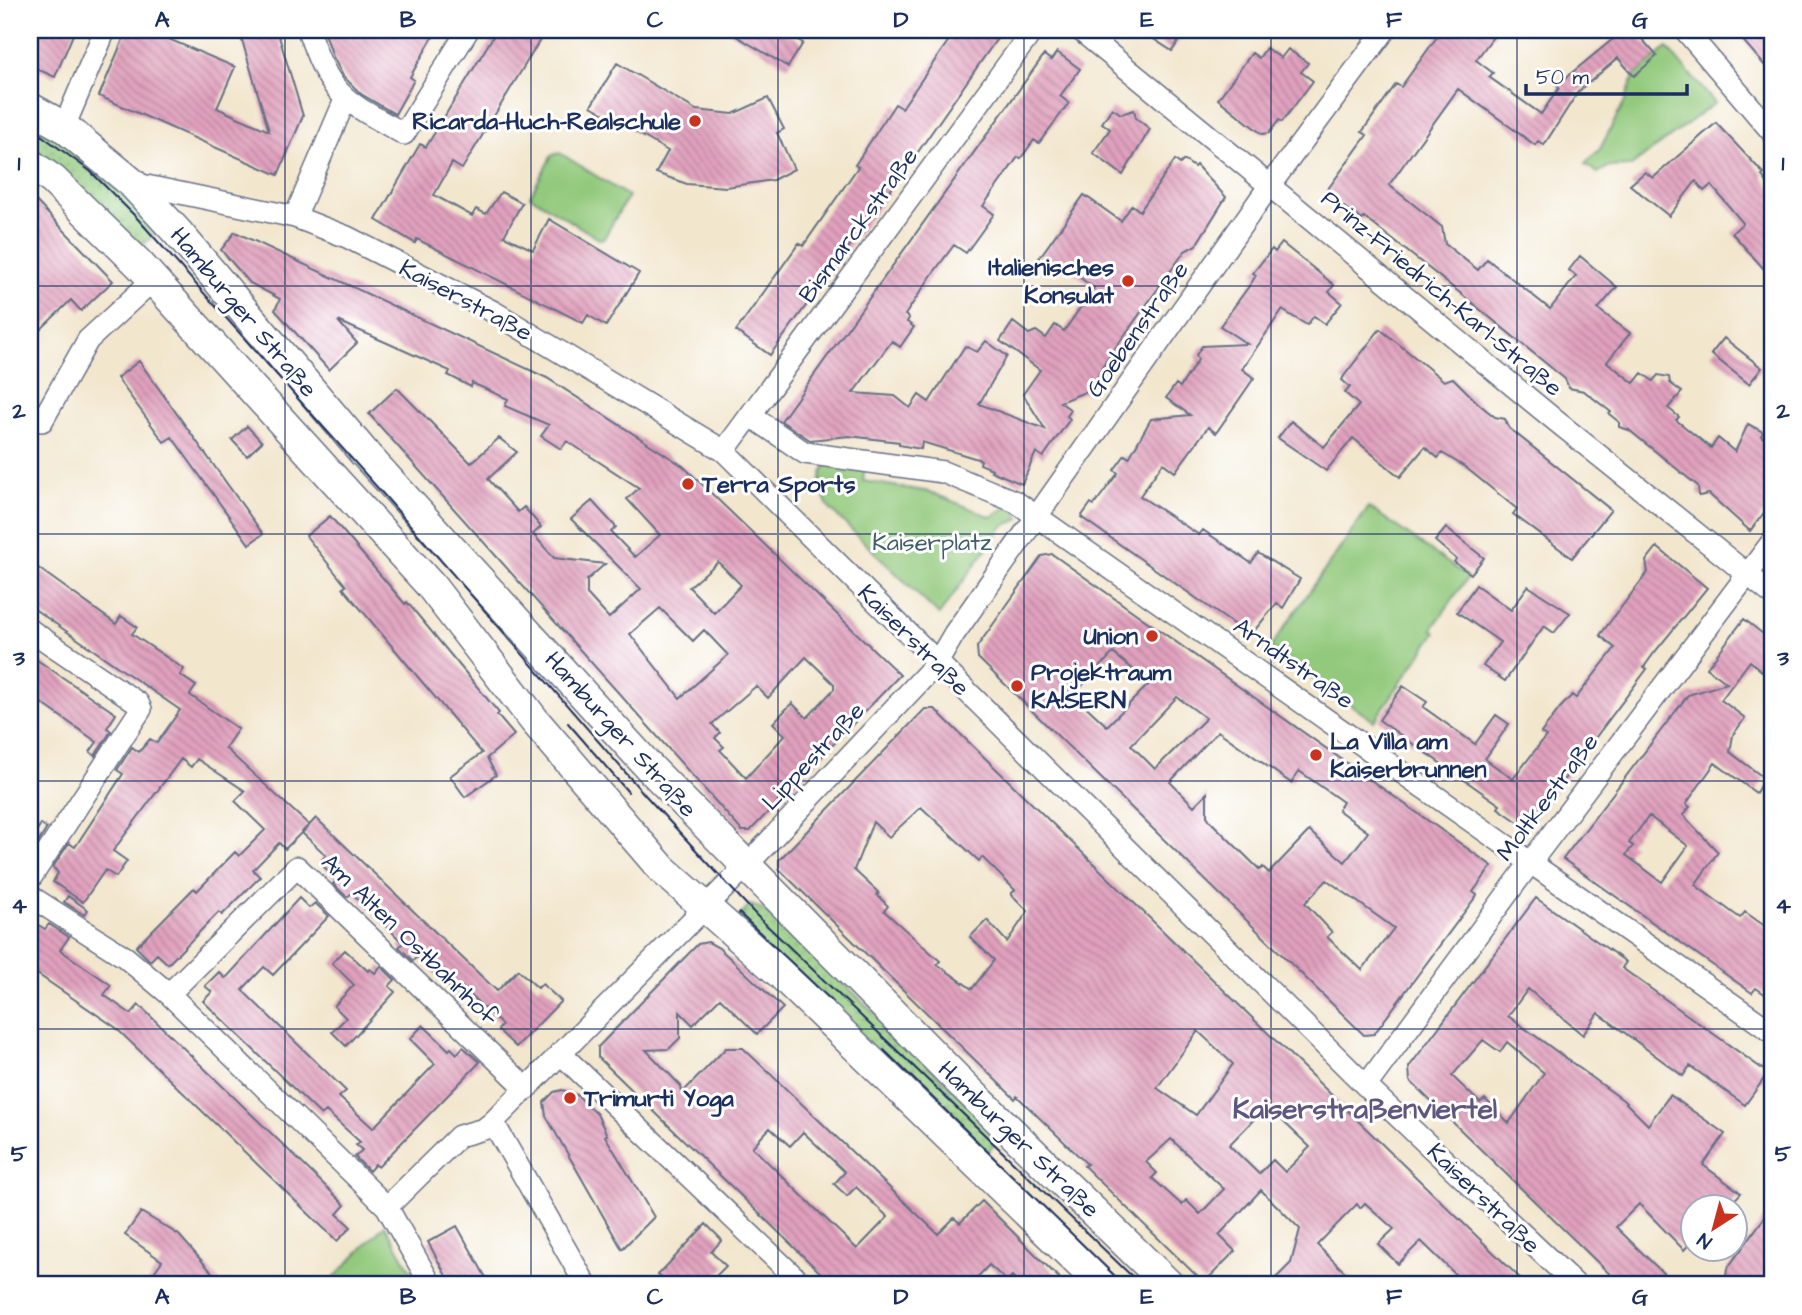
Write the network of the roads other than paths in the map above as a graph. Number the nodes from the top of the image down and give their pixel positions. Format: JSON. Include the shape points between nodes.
{"nodes":[{"id":1,"x":105,"y":30,"type":"edge"},
{"id":2,"x":308,"y":30,"type":"edge"},
{"id":3,"x":468,"y":30,"type":"edge"},
{"id":4,"x":1033,"y":30,"type":"edge"},
{"id":5,"x":1080,"y":30,"type":"edge"},
{"id":6,"x":1385,"y":30,"type":"edge"},
{"id":7,"x":1685,"y":30,"type":"edge"},
{"id":8,"x":345,"y":100,"type":"junction"},
{"id":9,"x":30,"y":108,"type":"edge"},
{"id":10,"x":64,"y":127,"type":"junction"},
{"id":11,"x":1772,"y":132,"type":"edge"},
{"id":12,"x":41,"y":172,"type":"edge"},
{"id":13,"x":132,"y":183,"type":"junction"},
{"id":14,"x":1270,"y":185,"type":"junction"},
{"id":15,"x":295,"y":217,"type":"junction"},
{"id":16,"x":153,"y":279,"type":"junction"},
{"id":17,"x":751,"y":416,"type":"junction"},
{"id":18,"x":42,"y":421,"type":"dead end"},
{"id":19,"x":724,"y":451,"type":"junction"},
{"id":20,"x":1037,"y":517,"type":"junction"},
{"id":21,"x":1772,"y":542,"type":"edge"},
{"id":22,"x":1748,"y":574,"type":"junction"},
{"id":23,"x":1772,"y":594,"type":"edge"},
{"id":24,"x":30,"y":629,"type":"edge"},
{"id":25,"x":937,"y":663,"type":"junction"},
{"id":26,"x":1530,"y":863,"type":"junction"},
{"id":27,"x":736,"y":876,"type":"junction"},
{"id":28,"x":30,"y":879,"type":"edge"},
{"id":29,"x":30,"y":896,"type":"edge"},
{"id":30,"x":704,"y":908,"type":"junction"},
{"id":31,"x":169,"y":994,"type":"junction"},
{"id":32,"x":1772,"y":1032,"type":"edge"},
{"id":33,"x":559,"y":1053,"type":"junction"},
{"id":34,"x":1366,"y":1086,"type":"junction"},
{"id":35,"x":526,"y":1088,"type":"junction"},
{"id":36,"x":493,"y":1122,"type":"junction"},
{"id":37,"x":387,"y":1207,"type":"junction"},
{"id":38,"x":431,"y":1285,"type":"edge"},
{"id":39,"x":586,"y":1285,"type":"edge"},
{"id":40,"x":803,"y":1285,"type":"edge"},
{"id":41,"x":1102,"y":1285,"type":"edge"},
{"id":42,"x":1169,"y":1285,"type":"edge"},
{"id":43,"x":1576,"y":1285,"type":"edge"}],
"edges":[{"from":1,"to":10,"type":"street"},
{"from":2,"to":8,"type":"street","via":[[322,71]]},
{"from":3,"to":8,"type":"street","via":[[404,134]]},
{"from":4,"to":17,"type":"street","name":"Bismarckstraße"},
{"from":5,"to":14,"type":"street","name":"Prinz-Friedrich-Karl-Straße"},
{"from":6,"to":14,"type":"street","name":"Goebenstraße"},
{"from":7,"to":11,"type":"street"},
{"from":8,"to":15,"type":"street"},
{"from":9,"to":10,"type":"main road"},
{"from":10,"to":13,"type":"main road","name":"Hamburger Straße"},
{"from":12,"to":16,"type":"main road","name":"Hamburger Straße"},
{"from":13,"to":15,"type":"street","name":"Kaiserstraße"},
{"from":13,"to":27,"type":"main road","name":"Hamburger Straße","via":[[365,454],[650,768]]},
{"from":14,"to":20,"type":"street","name":"Goebenstraße"},
{"from":14,"to":22,"type":"street","name":"Prinz-Friedrich-Karl-Straße"},
{"from":15,"to":19,"type":"street","name":"Kaiserstraße","via":[[347,237],[494,312]]},
{"from":16,"to":18,"type":"street","via":[[89,340]]},
{"from":16,"to":30,"type":"main road","name":"Hamburger Straße","via":[[431,586],[619,821]]},
{"from":17,"to":19,"type":"street","name":"Bismarckstraße"},
{"from":17,"to":20,"type":"street","name":"Arndtstraße","via":[[805,453],[943,471],[1016,502]]},
{"from":19,"to":25,"type":"street","name":"Kaiserstraße"},
{"from":20,"to":25,"type":"street","name":"Goebenstraße"},
{"from":20,"to":26,"type":"street","name":"Arndtstraße"},
{"from":21,"to":22,"type":"street","name":"Moltkestraße"},
{"from":22,"to":23,"type":"street","name":"Prinz-Friedrich-Karl-Straße"},
{"from":22,"to":26,"type":"street","name":"Moltkestraße"},
{"from":24,"to":28,"type":"street","via":[[141,709]]},
{"from":25,"to":27,"type":"street","name":"Lippestraße"},
{"from":25,"to":34,"type":"street","name":"Kaiserstraße"},
{"from":26,"to":32,"type":"street","name":"Arndtstraße"},
{"from":26,"to":34,"type":"street","name":"Moltkestraße"},
{"from":27,"to":30,"type":"street"},
{"from":27,"to":42,"type":"main road","name":"Hamburger Straße"},
{"from":29,"to":31,"type":"street","via":[[103,942]]},
{"from":30,"to":33,"type":"street"},
{"from":30,"to":41,"type":"main road","name":"Hamburger Straße","via":[[781,974]]},
{"from":31,"to":35,"type":"street","name":"Am Alten Ostbahnhof","via":[[297,867]]},
{"from":31,"to":37,"type":"street"},
{"from":33,"to":35,"type":"street"},
{"from":33,"to":40,"type":"street"},
{"from":34,"to":43,"type":"street","name":"Kaiserstraße"},
{"from":35,"to":36,"type":"street"},
{"from":36,"to":37,"type":"street","via":[[459,1136]]},
{"from":36,"to":39,"type":"street"},
{"from":37,"to":38,"type":"street"}]}
